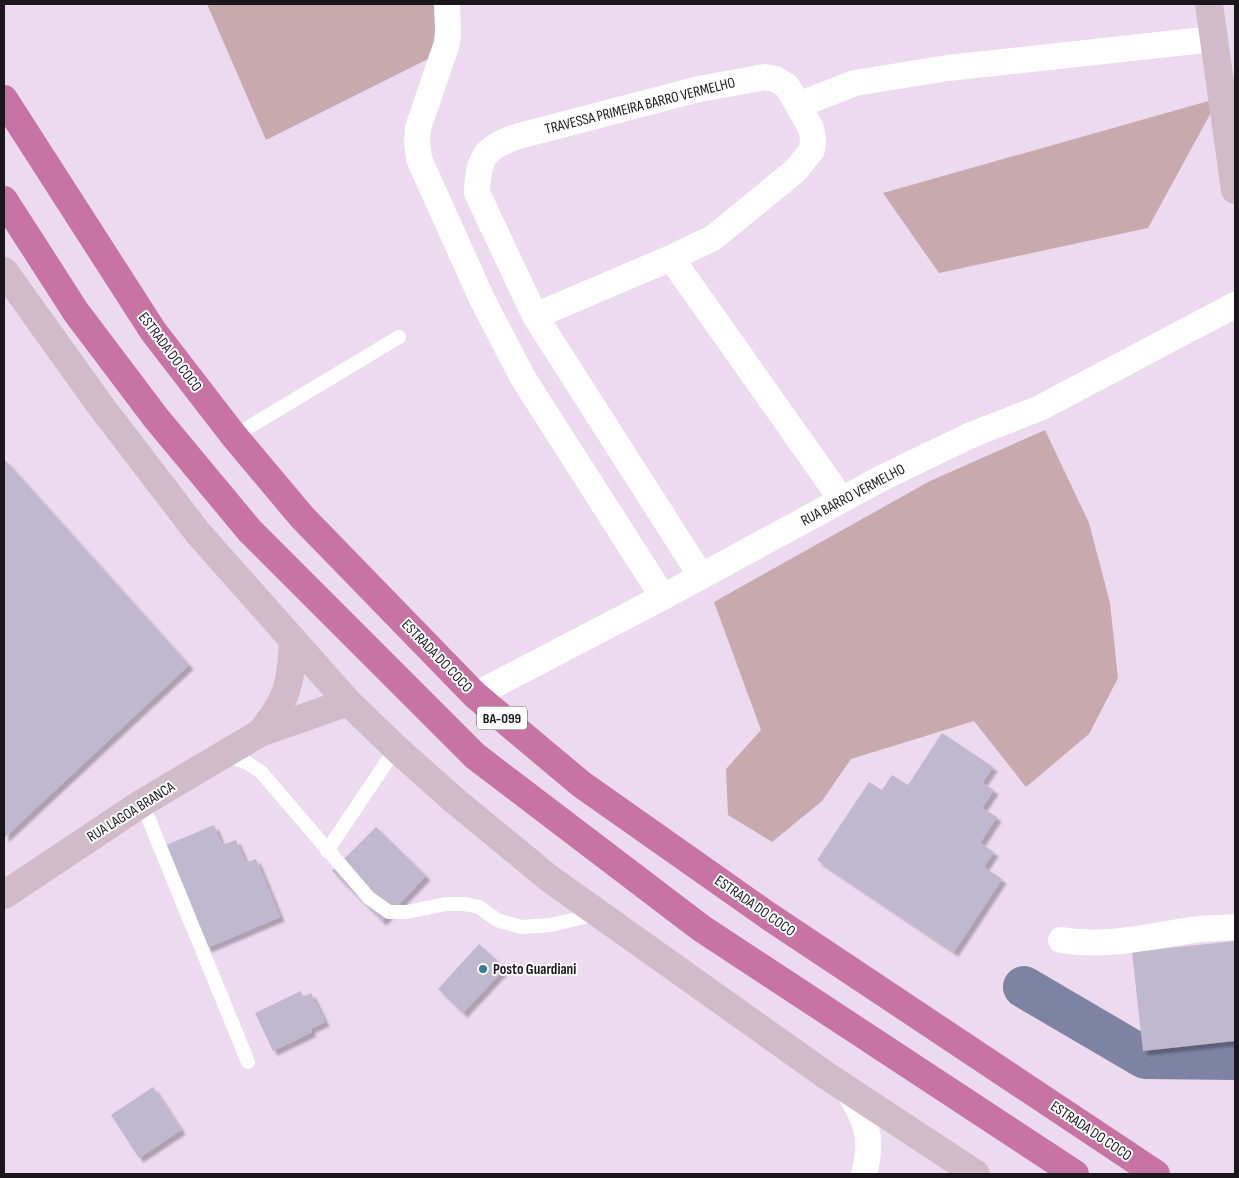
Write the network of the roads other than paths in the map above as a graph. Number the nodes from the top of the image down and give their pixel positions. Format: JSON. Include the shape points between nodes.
{"nodes":[{"id":1,"x":447,"y":4,"type":"edge"},
{"id":2,"x":1208,"y":4,"type":"edge"},
{"id":3,"x":1214,"y":38,"type":"junction"},
{"id":4,"x":4,"y":100,"type":"edge"},
{"id":5,"x":798,"y":106,"type":"junction"},
{"id":6,"x":1235,"y":190,"type":"edge"},
{"id":7,"x":4,"y":200,"type":"edge"},
{"id":8,"x":671,"y":258,"type":"junction"},
{"id":9,"x":4,"y":271,"type":"edge"},
{"id":10,"x":1235,"y":305,"type":"edge"},
{"id":11,"x":535,"y":316,"type":"junction"},
{"id":12,"x":399,"y":336,"type":"dead end"},
{"id":13,"x":234,"y":436,"type":"junction"},
{"id":14,"x":842,"y":500,"type":"junction"},
{"id":15,"x":701,"y":576,"type":"junction"},
{"id":16,"x":663,"y":597,"type":"junction"},
{"id":17,"x":293,"y":642,"type":"junction"},
{"id":18,"x":475,"y":695,"type":"junction"},
{"id":19,"x":348,"y":702,"type":"junction"},
{"id":20,"x":260,"y":733,"type":"junction"},
{"id":21,"x":396,"y":748,"type":"junction"},
{"id":22,"x":224,"y":755,"type":"junction"},
{"id":23,"x":142,"y":803,"type":"junction"},
{"id":24,"x":327,"y":851,"type":"junction"},
{"id":25,"x":4,"y":895,"type":"edge"},
{"id":26,"x":598,"y":914,"type":"junction"},
{"id":27,"x":1235,"y":927,"type":"edge"},
{"id":28,"x":1061,"y":940,"type":"dead end"},
{"id":29,"x":248,"y":1062,"type":"dead end"},
{"id":30,"x":847,"y":1089,"type":"junction"},
{"id":31,"x":864,"y":1174,"type":"edge"},
{"id":32,"x":976,"y":1174,"type":"edge"},
{"id":33,"x":1075,"y":1174,"type":"edge"},
{"id":34,"x":1156,"y":1174,"type":"edge"}],
"edges":[{"from":1,"to":16,"type":"street","via":[[447,43],[418,128],[419,159],[482,298],[523,378]]},
{"from":2,"to":3,"type":"street"},
{"from":3,"to":5,"type":"street","via":[[948,68],[855,83]]},
{"from":3,"to":6,"type":"street"},
{"from":4,"to":13,"type":"highway","name":"ESTRADA DO COCO","number":"BA-099","via":[[152,332]]},
{"from":5,"to":8,"type":"street","name":"TRAVESSA PRIMEIRA BARRO VERMELHO","via":[[811,128],[813,139],[812,150],[796,170],[713,238]]},
{"from":5,"to":11,"type":"street","name":"TRAVESSA PRIMEIRA BARRO VERMELHO","via":[[788,86],[765,77],[699,89],[519,136],[492,148],[485,154],[479,168],[477,193]]},
{"from":7,"to":33,"type":"highway","number":"BA-099","via":[[76,312],[156,418],[250,531],[476,756],[701,928]]},
{"from":8,"to":11,"type":"street","name":"TRAVESSA PRIMEIRA BARRO VERMELHO"},
{"from":8,"to":14,"type":"street"},
{"from":9,"to":17,"type":"street","via":[[100,405],[198,533]]},
{"from":10,"to":14,"type":"street","name":"RUA BARRO VERMELHO","via":[[1040,408],[971,435]]},
{"from":11,"to":15,"type":"street","name":"TRAVESSA PRIMEIRA BARRO VERMELHO"},
{"from":12,"to":13,"type":"lane"},
{"from":13,"to":18,"type":"highway","name":"ESTRADA DO COCO","number":"BA-099","via":[[302,517]]},
{"from":14,"to":15,"type":"street","name":"RUA BARRO VERMELHO"},
{"from":15,"to":16,"type":"street","name":"RUA BARRO VERMELHO"},
{"from":16,"to":18,"type":"street","name":"RUA BARRO VERMELHO"},
{"from":17,"to":19,"type":"street"},
{"from":17,"to":20,"type":"street","name":"RUA LAGOA BRANCA","via":[[292,669],[286,692],[277,712]]},
{"from":18,"to":34,"type":"highway","name":"ESTRADA DO COCO","number":"BA-099","via":[[581,784],[770,918]]},
{"from":19,"to":20,"type":"street","name":"RUA LAGOA BRANCA"},
{"from":19,"to":21,"type":"street"},
{"from":20,"to":22,"type":"street","name":"RUA LAGOA BRANCA"},
{"from":21,"to":24,"type":"lane"},
{"from":21,"to":26,"type":"street","via":[[550,879]]},
{"from":22,"to":23,"type":"street","name":"RUA LAGOA BRANCA"},
{"from":22,"to":24,"type":"lane","via":[[246,762],[261,772]]},
{"from":23,"to":25,"type":"street","name":"RUA LAGOA BRANCA"},
{"from":23,"to":29,"type":"lane"},
{"from":24,"to":26,"type":"lane","via":[[368,898],[389,912],[464,904],[479,907],[497,920],[521,927],[551,925]]},
{"from":26,"to":30,"type":"street"},
{"from":27,"to":28,"type":"street","via":[[1113,942]]},
{"from":30,"to":31,"type":"street","via":[[863,1115],[868,1133]]},
{"from":30,"to":32,"type":"street"}]}
